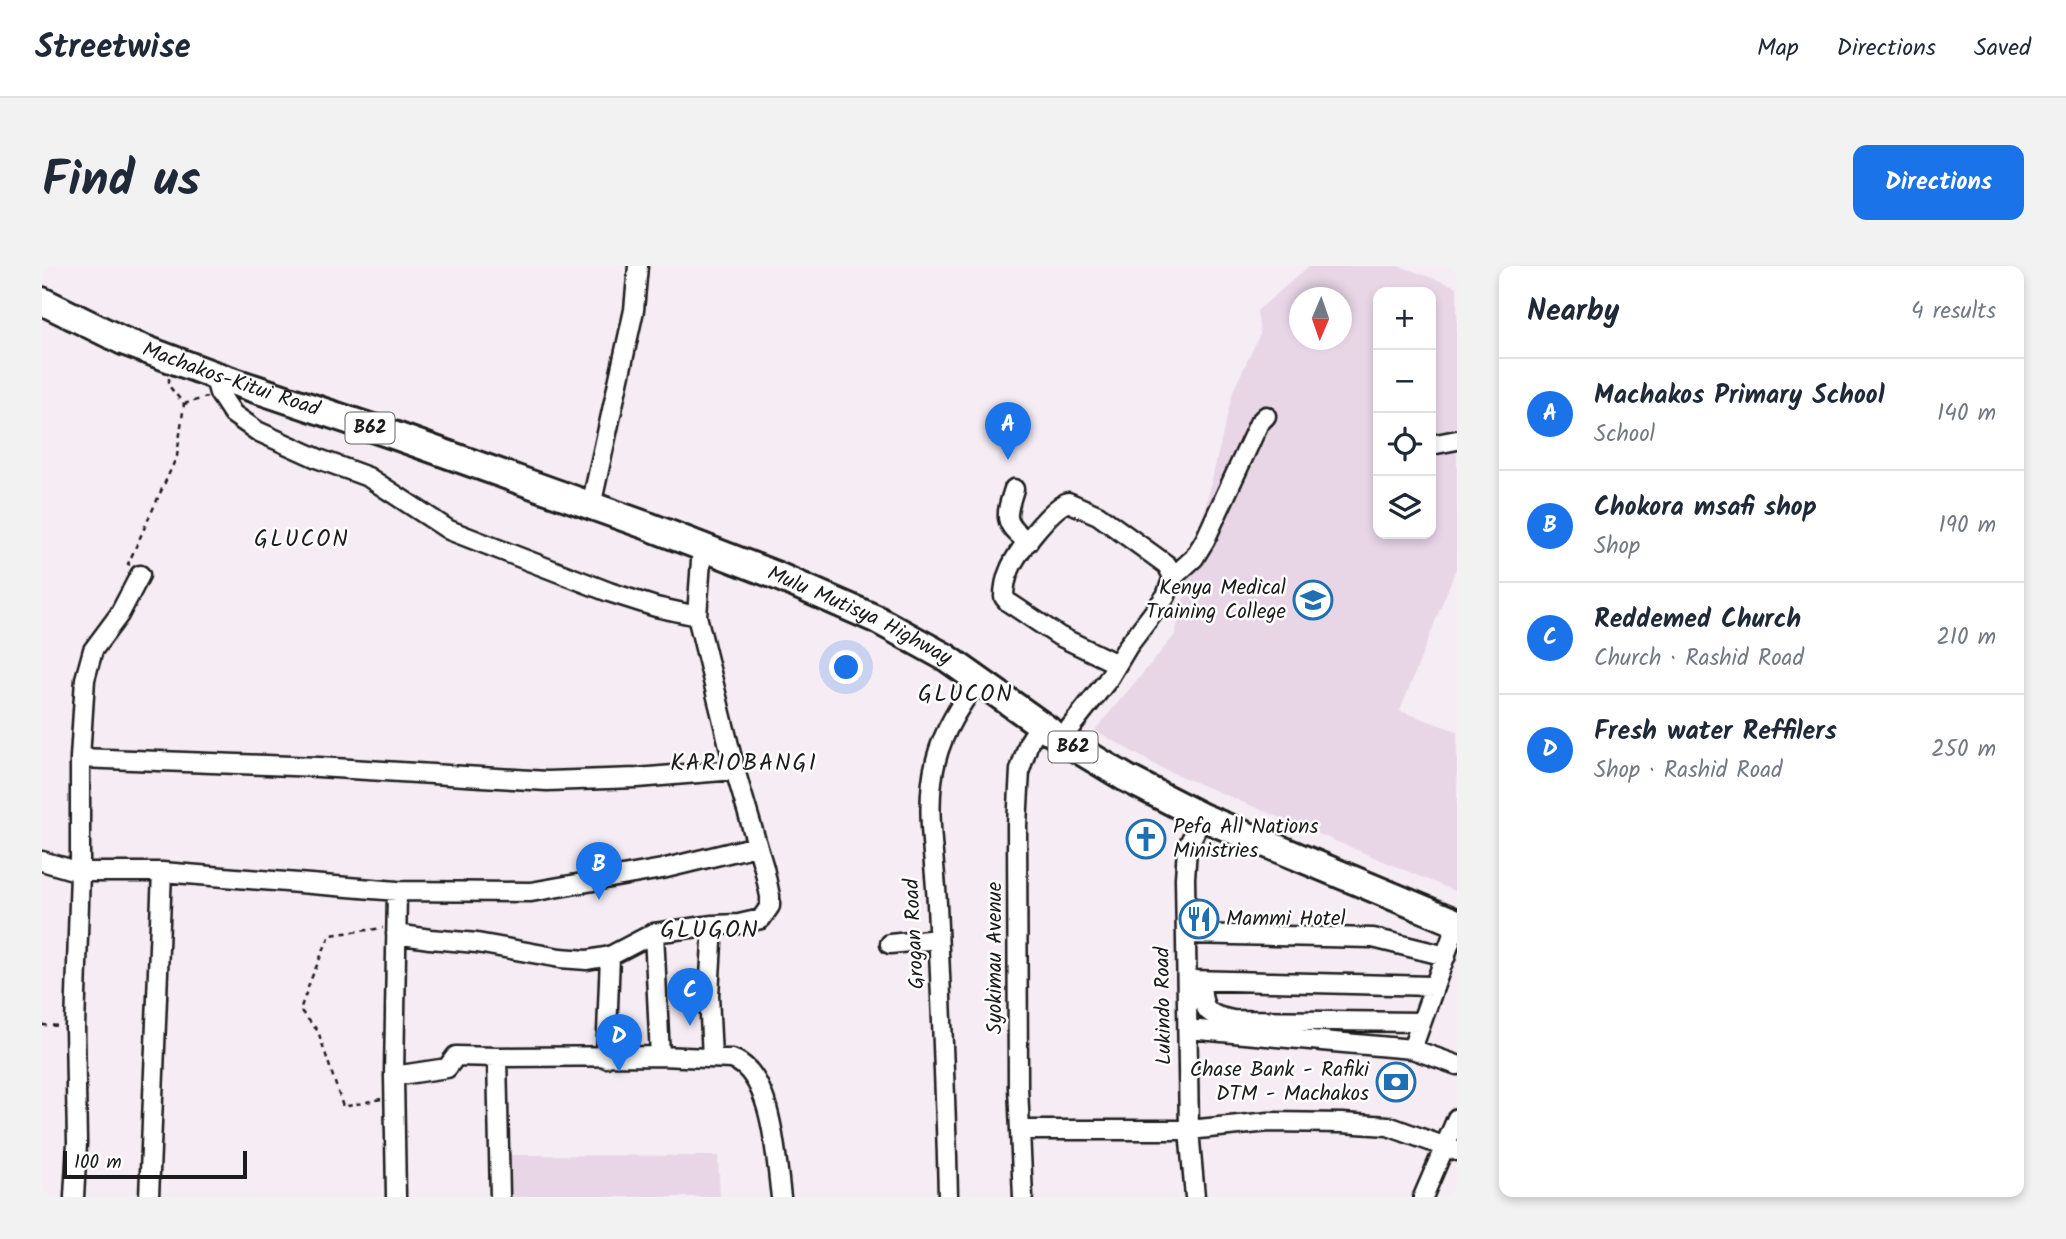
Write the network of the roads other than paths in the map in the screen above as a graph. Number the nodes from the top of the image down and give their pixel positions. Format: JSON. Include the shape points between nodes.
{"nodes":[{"id":1,"x":638,"y":266,"type":"edge"},
{"id":2,"x":42,"y":300,"type":"edge"},
{"id":3,"x":216,"y":384,"type":"junction"},
{"id":4,"x":1266,"y":416,"type":"dead end"},
{"id":5,"x":1457,"y":440,"type":"edge"},
{"id":6,"x":1436,"y":444,"type":"edge"},
{"id":7,"x":1014,"y":489,"type":"dead end"},
{"id":8,"x":591,"y":506,"type":"junction"},
{"id":9,"x":1028,"y":542,"type":"junction"},
{"id":10,"x":702,"y":547,"type":"junction"},
{"id":11,"x":139,"y":575,"type":"road end"},
{"id":12,"x":1173,"y":577,"type":"junction"},
{"id":13,"x":697,"y":616,"type":"junction"},
{"id":14,"x":1117,"y":664,"type":"junction"},
{"id":15,"x":978,"y":680,"type":"junction"},
{"id":16,"x":1051,"y":731,"type":"junction"},
{"id":17,"x":80,"y":758,"type":"junction"},
{"id":18,"x":735,"y":770,"type":"junction"},
{"id":19,"x":1202,"y":817,"type":"junction"},
{"id":20,"x":757,"y":846,"type":"junction"},
{"id":21,"x":42,"y":861,"type":"edge"},
{"id":22,"x":80,"y":872,"type":"junction"},
{"id":23,"x":162,"y":872,"type":"junction"},
{"id":24,"x":397,"y":891,"type":"junction"},
{"id":25,"x":1457,"y":923,"type":"edge"},
{"id":26,"x":713,"y":925,"type":"junction"},
{"id":27,"x":396,"y":930,"type":"junction"},
{"id":28,"x":654,"y":933,"type":"junction"},
{"id":29,"x":1186,"y":934,"type":"junction"},
{"id":30,"x":938,"y":939,"type":"junction"},
{"id":31,"x":890,"y":944,"type":"dead end"},
{"id":32,"x":1446,"y":956,"type":"junction"},
{"id":33,"x":610,"y":957,"type":"junction"},
{"id":34,"x":1193,"y":980,"type":"junction"},
{"id":35,"x":1433,"y":986,"type":"junction"},
{"id":36,"x":1421,"y":1022,"type":"junction"},
{"id":37,"x":1188,"y":1029,"type":"junction"},
{"id":38,"x":1412,"y":1049,"type":"junction"},
{"id":39,"x":660,"y":1056,"type":"junction"},
{"id":40,"x":497,"y":1057,"type":"junction"},
{"id":41,"x":607,"y":1058,"type":"junction"},
{"id":42,"x":712,"y":1058,"type":"junction"},
{"id":43,"x":1457,"y":1065,"type":"edge"},
{"id":44,"x":394,"y":1076,"type":"junction"},
{"id":45,"x":1457,"y":1118,"type":"edge"},
{"id":46,"x":1021,"y":1130,"type":"junction"},
{"id":47,"x":1189,"y":1130,"type":"junction"},
{"id":48,"x":1451,"y":1148,"type":"edge"},
{"id":49,"x":74,"y":1197,"type":"edge"},
{"id":50,"x":149,"y":1197,"type":"edge"},
{"id":51,"x":396,"y":1197,"type":"edge"},
{"id":52,"x":500,"y":1197,"type":"edge"},
{"id":53,"x":781,"y":1197,"type":"edge"},
{"id":54,"x":948,"y":1197,"type":"edge"},
{"id":55,"x":1023,"y":1197,"type":"edge"},
{"id":56,"x":1195,"y":1197,"type":"edge"},
{"id":57,"x":1423,"y":1197,"type":"edge"}],
"edges":[{"from":1,"to":8,"type":"street","via":[[634,310]]},
{"from":2,"to":3,"type":"highway","name":"Machakos-Kitui Road","number":"B62"},
{"from":3,"to":8,"type":"highway","name":"Machakos-Kitui Road","number":"B62","via":[[396,436]]},
{"from":3,"to":13,"type":"street","via":[[233,414],[257,431],[368,477],[449,530],[610,592]]},
{"from":4,"to":12,"type":"street","via":[[1195,558]]},
{"from":5,"to":6,"type":"street"},
{"from":7,"to":9,"type":"street","via":[[1007,520]]},
{"from":8,"to":10,"type":"highway","name":"Machakos-Kitui Road","number":"B62"},
{"from":9,"to":12,"type":"street","via":[[1057,508],[1068,502],[1098,515],[1167,565]]},
{"from":9,"to":14,"type":"street","via":[[1010,570],[1004,597],[1059,636]]},
{"from":10,"to":13,"type":"street"},
{"from":10,"to":15,"type":"highway","name":"Mulu Mutisya Highway","number":"B62","via":[[876,619]]},
{"from":11,"to":17,"type":"street","via":[[119,615],[93,650],[85,679]]},
{"from":12,"to":14,"type":"street","via":[[1166,596]]},
{"from":13,"to":18,"type":"street"},
{"from":14,"to":16,"type":"street","name":"Syokimau Avenue"},
{"from":15,"to":16,"type":"highway","name":"Mulu Mutisya Highway","number":"B62"},
{"from":15,"to":30,"type":"street","name":"Grogan Road","via":[[940,744],[935,763],[930,804]]},
{"from":16,"to":19,"type":"highway","name":"Mulu Mutisya Highway","number":"B62","via":[[1126,778]]},
{"from":16,"to":46,"type":"street","name":"Syokimau Avenue","via":[[1029,742],[1020,770]]},
{"from":17,"to":18,"type":"street","via":[[547,781]]},
{"from":17,"to":22,"type":"street"},
{"from":18,"to":20,"type":"street"},
{"from":19,"to":25,"type":"highway","name":"Mulu Mutisya Highway","number":"B62"},
{"from":19,"to":29,"type":"street","name":"Lukindo Road","via":[[1187,848]]},
{"from":20,"to":24,"type":"street","via":[[662,869],[531,892]]},
{"from":20,"to":26,"type":"street","via":[[770,896],[767,913],[739,924]]},
{"from":21,"to":22,"type":"street"},
{"from":22,"to":23,"type":"street"},
{"from":22,"to":49,"type":"street"},
{"from":23,"to":24,"type":"street"},
{"from":23,"to":50,"type":"street"},
{"from":24,"to":27,"type":"street"},
{"from":25,"to":32,"type":"street"},
{"from":26,"to":28,"type":"street"},
{"from":26,"to":42,"type":"street"},
{"from":27,"to":33,"type":"street","via":[[560,958]]},
{"from":27,"to":44,"type":"street"},
{"from":28,"to":33,"type":"street"},
{"from":28,"to":39,"type":"street"},
{"from":29,"to":32,"type":"street","via":[[1373,938]]},
{"from":29,"to":34,"type":"street","name":"Lukindo Road"},
{"from":30,"to":31,"type":"street"},
{"from":30,"to":54,"type":"street","name":"Grogan Road"},
{"from":32,"to":35,"type":"street"},
{"from":33,"to":41,"type":"street"},
{"from":34,"to":35,"type":"street"},
{"from":34,"to":36,"type":"street","via":[[1213,1017]]},
{"from":34,"to":37,"type":"street","name":"Lukindo Road"},
{"from":35,"to":36,"type":"street"},
{"from":36,"to":38,"type":"street"},
{"from":37,"to":38,"type":"street"},
{"from":37,"to":47,"type":"street","name":"Lukindo Road"},
{"from":38,"to":43,"type":"street"},
{"from":39,"to":41,"type":"street"},
{"from":39,"to":42,"type":"street"},
{"from":40,"to":41,"type":"street"},
{"from":40,"to":44,"type":"street","via":[[456,1056],[447,1068]]},
{"from":40,"to":52,"type":"street"},
{"from":42,"to":53,"type":"street","via":[[732,1059],[751,1070],[771,1119]]},
{"from":44,"to":51,"type":"street"},
{"from":45,"to":48,"type":"street"},
{"from":46,"to":47,"type":"street"},
{"from":46,"to":55,"type":"street","name":"Syokimau Avenue"},
{"from":47,"to":48,"type":"street","via":[[1269,1122],[1388,1126]]},
{"from":47,"to":56,"type":"street","name":"Lukindo Road"},
{"from":48,"to":57,"type":"street"}]}
